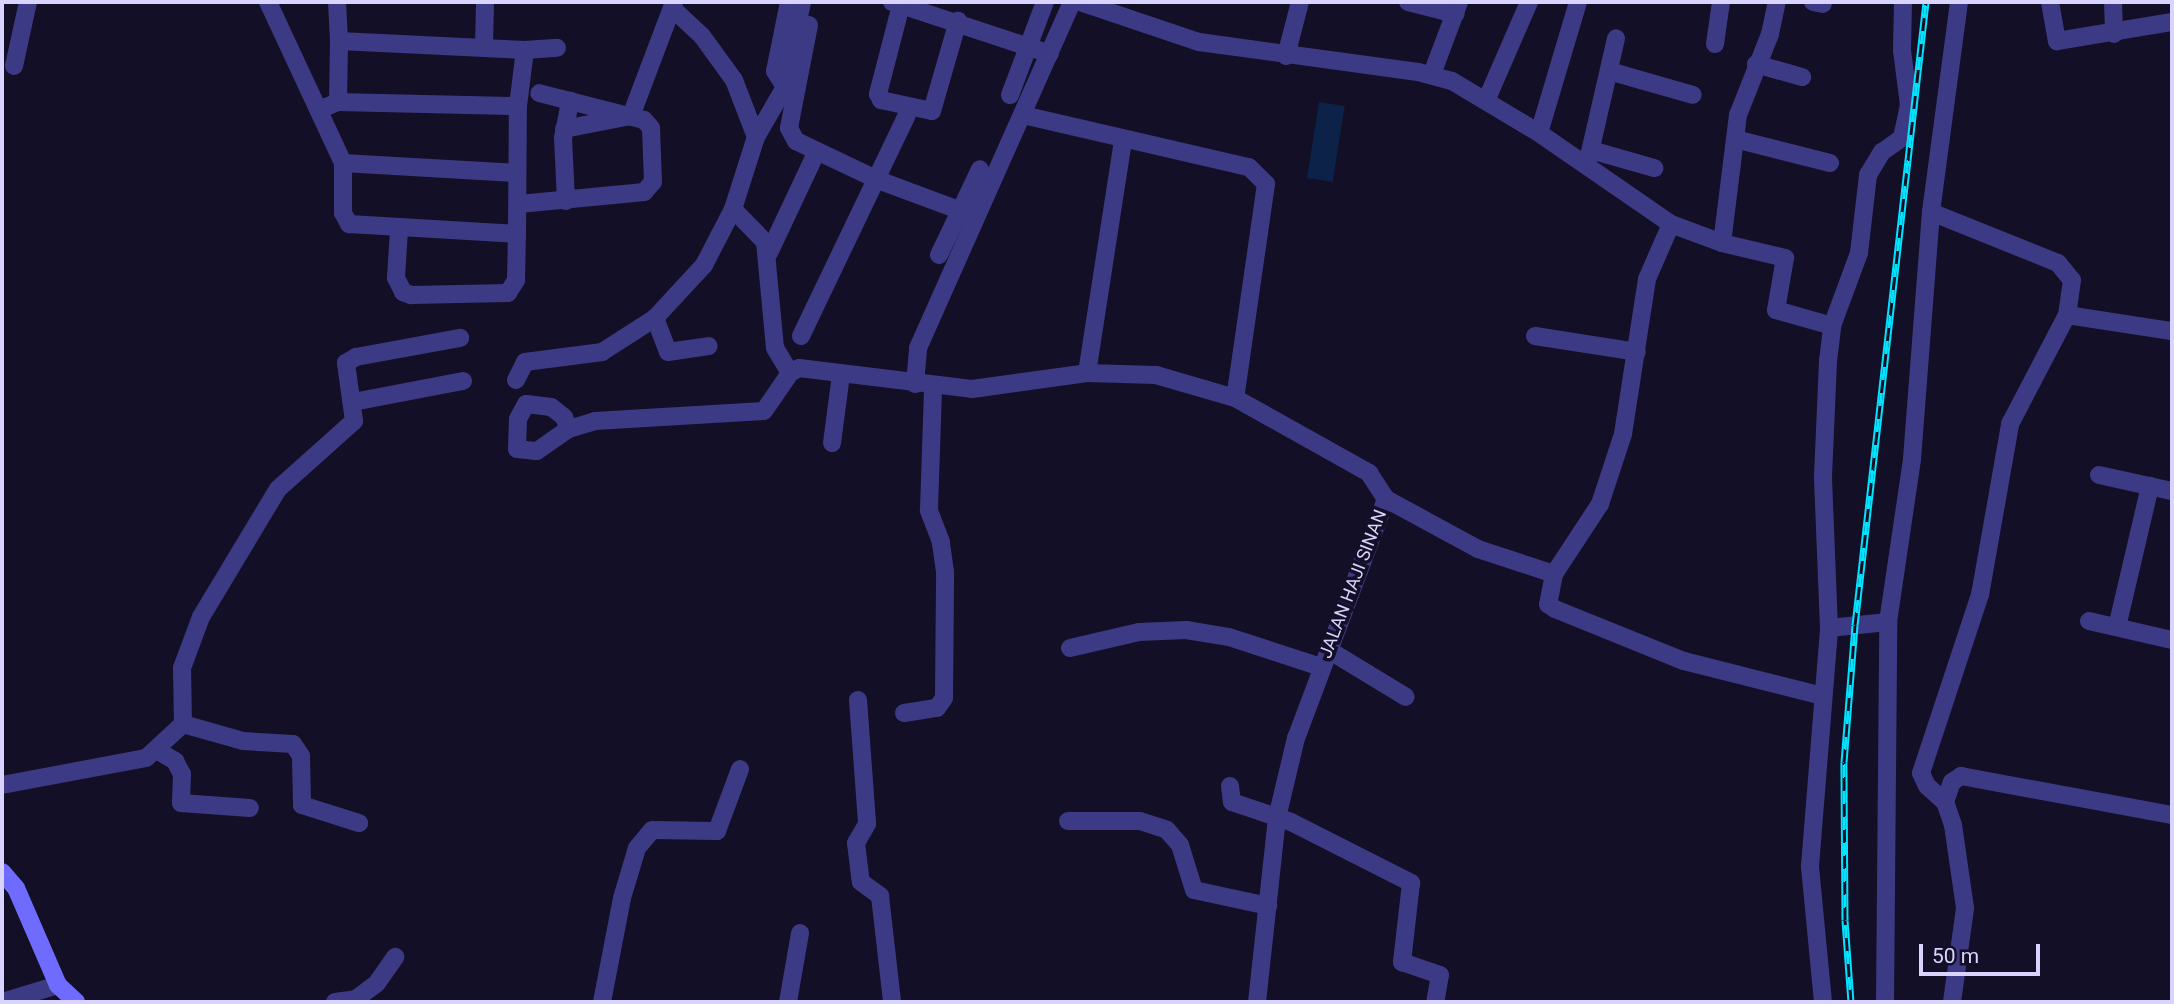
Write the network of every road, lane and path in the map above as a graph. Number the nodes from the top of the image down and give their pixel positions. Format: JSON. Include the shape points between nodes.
{"nodes":[{"id":1,"x":28,"y":2,"type":"edge"},
{"id":2,"x":268,"y":2,"type":"edge"},
{"id":3,"x":337,"y":2,"type":"edge"},
{"id":4,"x":485,"y":2,"type":"edge"},
{"id":5,"x":789,"y":2,"type":"edge"},
{"id":6,"x":1045,"y":2,"type":"edge"},
{"id":7,"x":1072,"y":2,"type":"edge"},
{"id":8,"x":1080,"y":2,"type":"edge"},
{"id":9,"x":1300,"y":2,"type":"edge"},
{"id":10,"x":1408,"y":2,"type":"edge"},
{"id":11,"x":1529,"y":2,"type":"edge"},
{"id":12,"x":1578,"y":2,"type":"edge"},
{"id":13,"x":1721,"y":2,"type":"edge"},
{"id":14,"x":1777,"y":2,"type":"edge"},
{"id":15,"x":1903,"y":2,"type":"edge"},
{"id":16,"x":1959,"y":2,"type":"edge"},
{"id":17,"x":2050,"y":2,"type":"edge"},
{"id":18,"x":2113,"y":2,"type":"edge"},
{"id":19,"x":897,"y":3,"type":"edge"},
{"id":20,"x":673,"y":5,"type":"edge"},
{"id":21,"x":807,"y":6,"type":"edge"},
{"id":22,"x":1457,"y":8,"type":"edge"},
{"id":23,"x":958,"y":21,"type":"junction"},
{"id":24,"x":2172,"y":22,"type":"edge"},
{"id":25,"x":2114,"y":34,"type":"junction"},
{"id":26,"x":1616,"y":38,"type":"dead end"},
{"id":27,"x":339,"y":41,"type":"junction"},
{"id":28,"x":1715,"y":44,"type":"dead end"},
{"id":29,"x":484,"y":47,"type":"junction"},
{"id":30,"x":1031,"y":47,"type":"junction"},
{"id":31,"x":557,"y":48,"type":"dead end"},
{"id":32,"x":525,"y":50,"type":"junction"},
{"id":33,"x":1050,"y":54,"type":"junction"},
{"id":34,"x":1286,"y":56,"type":"junction"},
{"id":35,"x":1756,"y":64,"type":"junction"},
{"id":36,"x":14,"y":66,"type":"dead end"},
{"id":37,"x":1609,"y":71,"type":"junction"},
{"id":38,"x":1432,"y":74,"type":"junction"},
{"id":39,"x":1802,"y":77,"type":"dead end"},
{"id":40,"x":785,"y":87,"type":"junction"},
{"id":41,"x":539,"y":93,"type":"dead end"},
{"id":42,"x":1010,"y":95,"type":"dead end"},
{"id":43,"x":1693,"y":95,"type":"dead end"},
{"id":44,"x":570,"y":101,"type":"junction"},
{"id":45,"x":1486,"y":101,"type":"junction"},
{"id":46,"x":338,"y":102,"type":"junction"},
{"id":47,"x":518,"y":106,"type":"junction"},
{"id":48,"x":319,"y":110,"type":"junction"},
{"id":49,"x":907,"y":115,"type":"dead end"},
{"id":50,"x":1023,"y":115,"type":"junction"},
{"id":51,"x":631,"y":116,"type":"junction"},
{"id":52,"x":564,"y":129,"type":"junction"},
{"id":53,"x":1539,"y":133,"type":"junction"},
{"id":54,"x":756,"y":137,"type":"junction"},
{"id":55,"x":1735,"y":139,"type":"junction"},
{"id":56,"x":1123,"y":141,"type":"junction"},
{"id":57,"x":816,"y":153,"type":"junction"},
{"id":58,"x":1589,"y":157,"type":"junction"},
{"id":59,"x":344,"y":163,"type":"junction"},
{"id":60,"x":1830,"y":163,"type":"dead end"},
{"id":61,"x":1654,"y":168,"type":"dead end"},
{"id":62,"x":980,"y":169,"type":"dead end"},
{"id":63,"x":516,"y":173,"type":"junction"},
{"id":64,"x":878,"y":180,"type":"junction"},
{"id":65,"x":566,"y":201,"type":"junction"},
{"id":66,"x":519,"y":204,"type":"dead end"},
{"id":67,"x":733,"y":209,"type":"junction"},
{"id":68,"x":1931,"y":212,"type":"junction"},
{"id":69,"x":968,"y":214,"type":"junction"},
{"id":70,"x":1671,"y":224,"type":"junction"},
{"id":71,"x":399,"y":230,"type":"junction"},
{"id":72,"x":517,"y":234,"type":"junction"},
{"id":73,"x":1722,"y":243,"type":"junction"},
{"id":74,"x":769,"y":254,"type":"dead end"},
{"id":75,"x":939,"y":255,"type":"dead end"},
{"id":76,"x":2067,"y":315,"type":"junction"},
{"id":77,"x":655,"y":318,"type":"junction"},
{"id":78,"x":1832,"y":326,"type":"junction"},
{"id":79,"x":2172,"y":331,"type":"edge"},
{"id":80,"x":801,"y":336,"type":"dead end"},
{"id":81,"x":1535,"y":336,"type":"dead end"},
{"id":82,"x":460,"y":338,"type":"dead end"},
{"id":83,"x":709,"y":346,"type":"dead end"},
{"id":84,"x":1637,"y":352,"type":"junction"},
{"id":85,"x":790,"y":373,"type":"junction"},
{"id":86,"x":1087,"y":373,"type":"junction"},
{"id":87,"x":841,"y":375,"type":"junction"},
{"id":88,"x":516,"y":380,"type":"dead end"},
{"id":89,"x":463,"y":381,"type":"dead end"},
{"id":90,"x":924,"y":385,"type":"junction"},
{"id":91,"x":1235,"y":398,"type":"junction"},
{"id":92,"x":353,"y":402,"type":"junction"},
{"id":93,"x":569,"y":429,"type":"dead end"},
{"id":94,"x":832,"y":443,"type":"dead end"},
{"id":95,"x":2099,"y":475,"type":"dead end"},
{"id":96,"x":2150,"y":486,"type":"junction"},
{"id":97,"x":2172,"y":491,"type":"edge"},
{"id":98,"x":1386,"y":499,"type":"junction"},
{"id":99,"x":1554,"y":574,"type":"junction"},
{"id":100,"x":2089,"y":621,"type":"dead end"},
{"id":101,"x":1888,"y":622,"type":"junction"},
{"id":102,"x":2117,"y":627,"type":"junction"},
{"id":103,"x":1829,"y":628,"type":"junction"},
{"id":104,"x":2172,"y":639,"type":"edge"},
{"id":105,"x":1070,"y":648,"type":"dead end"},
{"id":106,"x":1327,"y":649,"type":"junction"},
{"id":107,"x":1321,"y":667,"type":"junction"},
{"id":108,"x":1822,"y":696,"type":"junction"},
{"id":109,"x":1406,"y":697,"type":"dead end"},
{"id":110,"x":858,"y":700,"type":"dead end"},
{"id":111,"x":904,"y":713,"type":"dead end"},
{"id":112,"x":183,"y":724,"type":"junction"},
{"id":113,"x":158,"y":751,"type":"junction"},
{"id":114,"x":740,"y":769,"type":"dead end"},
{"id":115,"x":2,"y":785,"type":"edge"},
{"id":116,"x":1230,"y":786,"type":"dead end"},
{"id":117,"x":1945,"y":802,"type":"junction"},
{"id":118,"x":250,"y":807,"type":"dead end"},
{"id":119,"x":2172,"y":815,"type":"edge"},
{"id":120,"x":1277,"y":818,"type":"junction"},
{"id":121,"x":1068,"y":821,"type":"dead end"},
{"id":122,"x":359,"y":823,"type":"dead end"},
{"id":123,"x":2,"y":872,"type":"edge"},
{"id":124,"x":1268,"y":906,"type":"junction"},
{"id":125,"x":800,"y":933,"type":"dead end"},
{"id":126,"x":395,"y":957,"type":"dead end"},
{"id":127,"x":58,"y":985,"type":"junction"},
{"id":128,"x":2,"y":1002,"type":"edge"},
{"id":129,"x":76,"y":1002,"type":"edge"},
{"id":130,"x":335,"y":1002,"type":"edge"},
{"id":131,"x":602,"y":1002,"type":"edge"},
{"id":132,"x":788,"y":1002,"type":"edge"},
{"id":133,"x":892,"y":1002,"type":"edge"},
{"id":134,"x":1257,"y":1002,"type":"edge"},
{"id":135,"x":1435,"y":1002,"type":"edge"},
{"id":136,"x":1823,"y":1002,"type":"edge"},
{"id":137,"x":1885,"y":1002,"type":"edge"},
{"id":138,"x":1952,"y":1002,"type":"edge"}],
"edges":[{"from":1,"to":36,"type":"street"},
{"from":2,"to":48,"type":"street"},
{"from":3,"to":27,"type":"street"},
{"from":4,"to":29,"type":"street"},
{"from":5,"to":40,"type":"street","via":[[775,71]]},
{"from":6,"to":30,"type":"street"},
{"from":7,"to":33,"type":"street"},
{"from":8,"to":34,"type":"street","via":[[1199,42]]},
{"from":9,"to":34,"type":"street"},
{"from":10,"to":22,"type":"street"},
{"from":11,"to":45,"type":"street"},
{"from":12,"to":53,"type":"street"},
{"from":13,"to":28,"type":"street"},
{"from":14,"to":35,"type":"street"},
{"from":15,"to":78,"type":"street","via":[[1902,50],[1909,105],[1902,138],[1882,152],[1868,175],[1859,253]]},
{"from":16,"to":68,"type":"street"},
{"from":17,"to":25,"type":"street","via":[[2055,40]]},
{"from":18,"to":25,"type":"street"},
{"from":19,"to":23,"type":"street"},
{"from":19,"to":23,"type":"street","via":[[878,94],[881,100],[932,111]]},
{"from":20,"to":51,"type":"street"},
{"from":20,"to":54,"type":"street","via":[[734,80]]},
{"from":21,"to":40,"type":"street"},
{"from":21,"to":57,"type":"street","via":[[789,128],[796,141]]},
{"from":22,"to":38,"type":"street"},
{"from":23,"to":30,"type":"street"},
{"from":24,"to":25,"type":"street"},
{"from":26,"to":37,"type":"street"},
{"from":27,"to":29,"type":"street"},
{"from":27,"to":46,"type":"street"},
{"from":29,"to":32,"type":"street"},
{"from":30,"to":33,"type":"street"},
{"from":30,"to":42,"type":"street"},
{"from":31,"to":32,"type":"street"},
{"from":32,"to":47,"type":"street"},
{"from":33,"to":50,"type":"street"},
{"from":34,"to":38,"type":"street"},
{"from":35,"to":39,"type":"street"},
{"from":35,"to":55,"type":"street"},
{"from":37,"to":43,"type":"street"},
{"from":37,"to":58,"type":"street"},
{"from":38,"to":45,"type":"street"},
{"from":40,"to":54,"type":"street"},
{"from":41,"to":44,"type":"street"},
{"from":44,"to":51,"type":"street"},
{"from":44,"to":52,"type":"street"},
{"from":45,"to":53,"type":"street"},
{"from":46,"to":47,"type":"street"},
{"from":46,"to":48,"type":"street"},
{"from":47,"to":63,"type":"street"},
{"from":48,"to":59,"type":"street"},
{"from":49,"to":64,"type":"street"},
{"from":50,"to":56,"type":"street"},
{"from":50,"to":69,"type":"street"},
{"from":51,"to":52,"type":"street"},
{"from":51,"to":65,"type":"street","via":[[651,128],[653,182],[644,192]]},
{"from":52,"to":65,"type":"street"},
{"from":53,"to":58,"type":"street"},
{"from":54,"to":67,"type":"street"},
{"from":55,"to":60,"type":"street"},
{"from":55,"to":73,"type":"street"},
{"from":56,"to":86,"type":"street"},
{"from":56,"to":91,"type":"street","via":[[1249,167],[1266,184]]},
{"from":57,"to":64,"type":"street"},
{"from":57,"to":74,"type":"street"},
{"from":58,"to":61,"type":"street"},
{"from":58,"to":70,"type":"street"},
{"from":59,"to":63,"type":"street"},
{"from":59,"to":71,"type":"street","via":[[343,213],[349,224]]},
{"from":62,"to":69,"type":"street"},
{"from":63,"to":72,"type":"street"},
{"from":64,"to":69,"type":"street"},
{"from":64,"to":80,"type":"street"},
{"from":65,"to":66,"type":"street"},
{"from":67,"to":77,"type":"street","via":[[704,265]]},
{"from":67,"to":85,"type":"street","via":[[765,242],[775,348]]},
{"from":68,"to":76,"type":"street","via":[[2058,263],[2072,281]]},
{"from":68,"to":101,"type":"street","via":[[1912,459]]},
{"from":69,"to":75,"type":"street"},
{"from":69,"to":90,"type":"street","via":[[918,348]]},
{"from":70,"to":73,"type":"street"},
{"from":70,"to":84,"type":"street","via":[[1647,279]]},
{"from":71,"to":72,"type":"street"},
{"from":71,"to":72,"type":"street","via":[[396,278],[403,292],[411,295],[508,293],[516,280]]},
{"from":73,"to":78,"type":"street","via":[[1785,258],[1776,310]]},
{"from":76,"to":79,"type":"street"},
{"from":76,"to":117,"type":"street","via":[[2010,424],[1980,595],[1921,772],[1927,786]]},
{"from":77,"to":83,"type":"street","via":[[668,352]]},
{"from":77,"to":88,"type":"street","via":[[602,352],[525,362]]},
{"from":78,"to":103,"type":"street","via":[[1823,476]]},
{"from":81,"to":84,"type":"street"},
{"from":82,"to":92,"type":"street","via":[[356,357],[346,363]]},
{"from":84,"to":99,"type":"street","via":[[1623,434],[1600,504]]},
{"from":85,"to":87,"type":"street","name":"JALAN HAJI SINAN","via":[[799,368]]},
{"from":85,"to":93,"type":"street","via":[[764,411],[594,421]]},
{"from":86,"to":90,"type":"street","name":"JALAN HAJI SINAN","via":[[972,388]]},
{"from":86,"to":91,"type":"street","name":"JALAN HAJI SINAN","via":[[1156,375]]},
{"from":87,"to":90,"type":"street","name":"JALAN HAJI SINAN"},
{"from":87,"to":94,"type":"street"},
{"from":89,"to":92,"type":"street"},
{"from":90,"to":111,"type":"street","via":[[929,510],[941,542],[945,572],[944,698],[937,708]]},
{"from":91,"to":98,"type":"street","name":"JALAN HAJI SINAN","via":[[1368,473]]},
{"from":92,"to":112,"type":"street","via":[[354,421],[278,489],[201,617],[182,668]]},
{"from":95,"to":96,"type":"street"},
{"from":96,"to":97,"type":"street"},
{"from":96,"to":102,"type":"street"},
{"from":98,"to":99,"type":"street","via":[[1478,549]]},
{"from":98,"to":106,"type":"street","name":"JALAN HAJI SINAN"},
{"from":99,"to":108,"type":"street","via":[[1548,604],[1555,610],[1684,660]]},
{"from":100,"to":102,"type":"street"},
{"from":101,"to":103,"type":"street"},
{"from":101,"to":137,"type":"street"},
{"from":102,"to":104,"type":"street"},
{"from":103,"to":108,"type":"street"},
{"from":105,"to":107,"type":"street","via":[[1139,632],[1186,630],[1229,637]]},
{"from":106,"to":107,"type":"street","name":"JALAN HAJI SINAN"},
{"from":106,"to":109,"type":"street"},
{"from":107,"to":120,"type":"street","name":"JALAN HAJI SINAN","via":[[1296,738]]},
{"from":108,"to":136,"type":"street","via":[[1810,866]]},
{"from":110,"to":133,"type":"street","via":[[867,824],[856,843],[861,882],[880,896]]},
{"from":112,"to":113,"type":"street"},
{"from":112,"to":122,"type":"street","via":[[243,741],[293,744],[301,756],[302,806]]},
{"from":113,"to":115,"type":"street","via":[[146,758]]},
{"from":113,"to":118,"type":"street","via":[[175,761],[182,774],[181,803]]},
{"from":114,"to":131,"type":"street","via":[[717,831],[652,830],[638,848],[622,898]]},
{"from":116,"to":120,"type":"street","via":[[1232,802]]},
{"from":117,"to":119,"type":"street","via":[[1952,782],[1961,776]]},
{"from":117,"to":138,"type":"street","via":[[1953,825],[1965,908]]},
{"from":120,"to":124,"type":"street","name":"JALAN HAJI SINAN"},
{"from":120,"to":135,"type":"street","via":[[1411,883],[1402,962],[1440,975]]},
{"from":121,"to":124,"type":"street","via":[[1140,821],[1167,830],[1180,845],[1194,890]]},
{"from":123,"to":127,"type":"main road","via":[[16,888]]},
{"from":124,"to":134,"type":"street","name":"JALAN HAJI SINAN"},
{"from":125,"to":132,"type":"street"},
{"from":126,"to":130,"type":"street","via":[[377,983],[356,999]]},
{"from":127,"to":128,"type":"street"},
{"from":127,"to":129,"type":"main road"}]}
